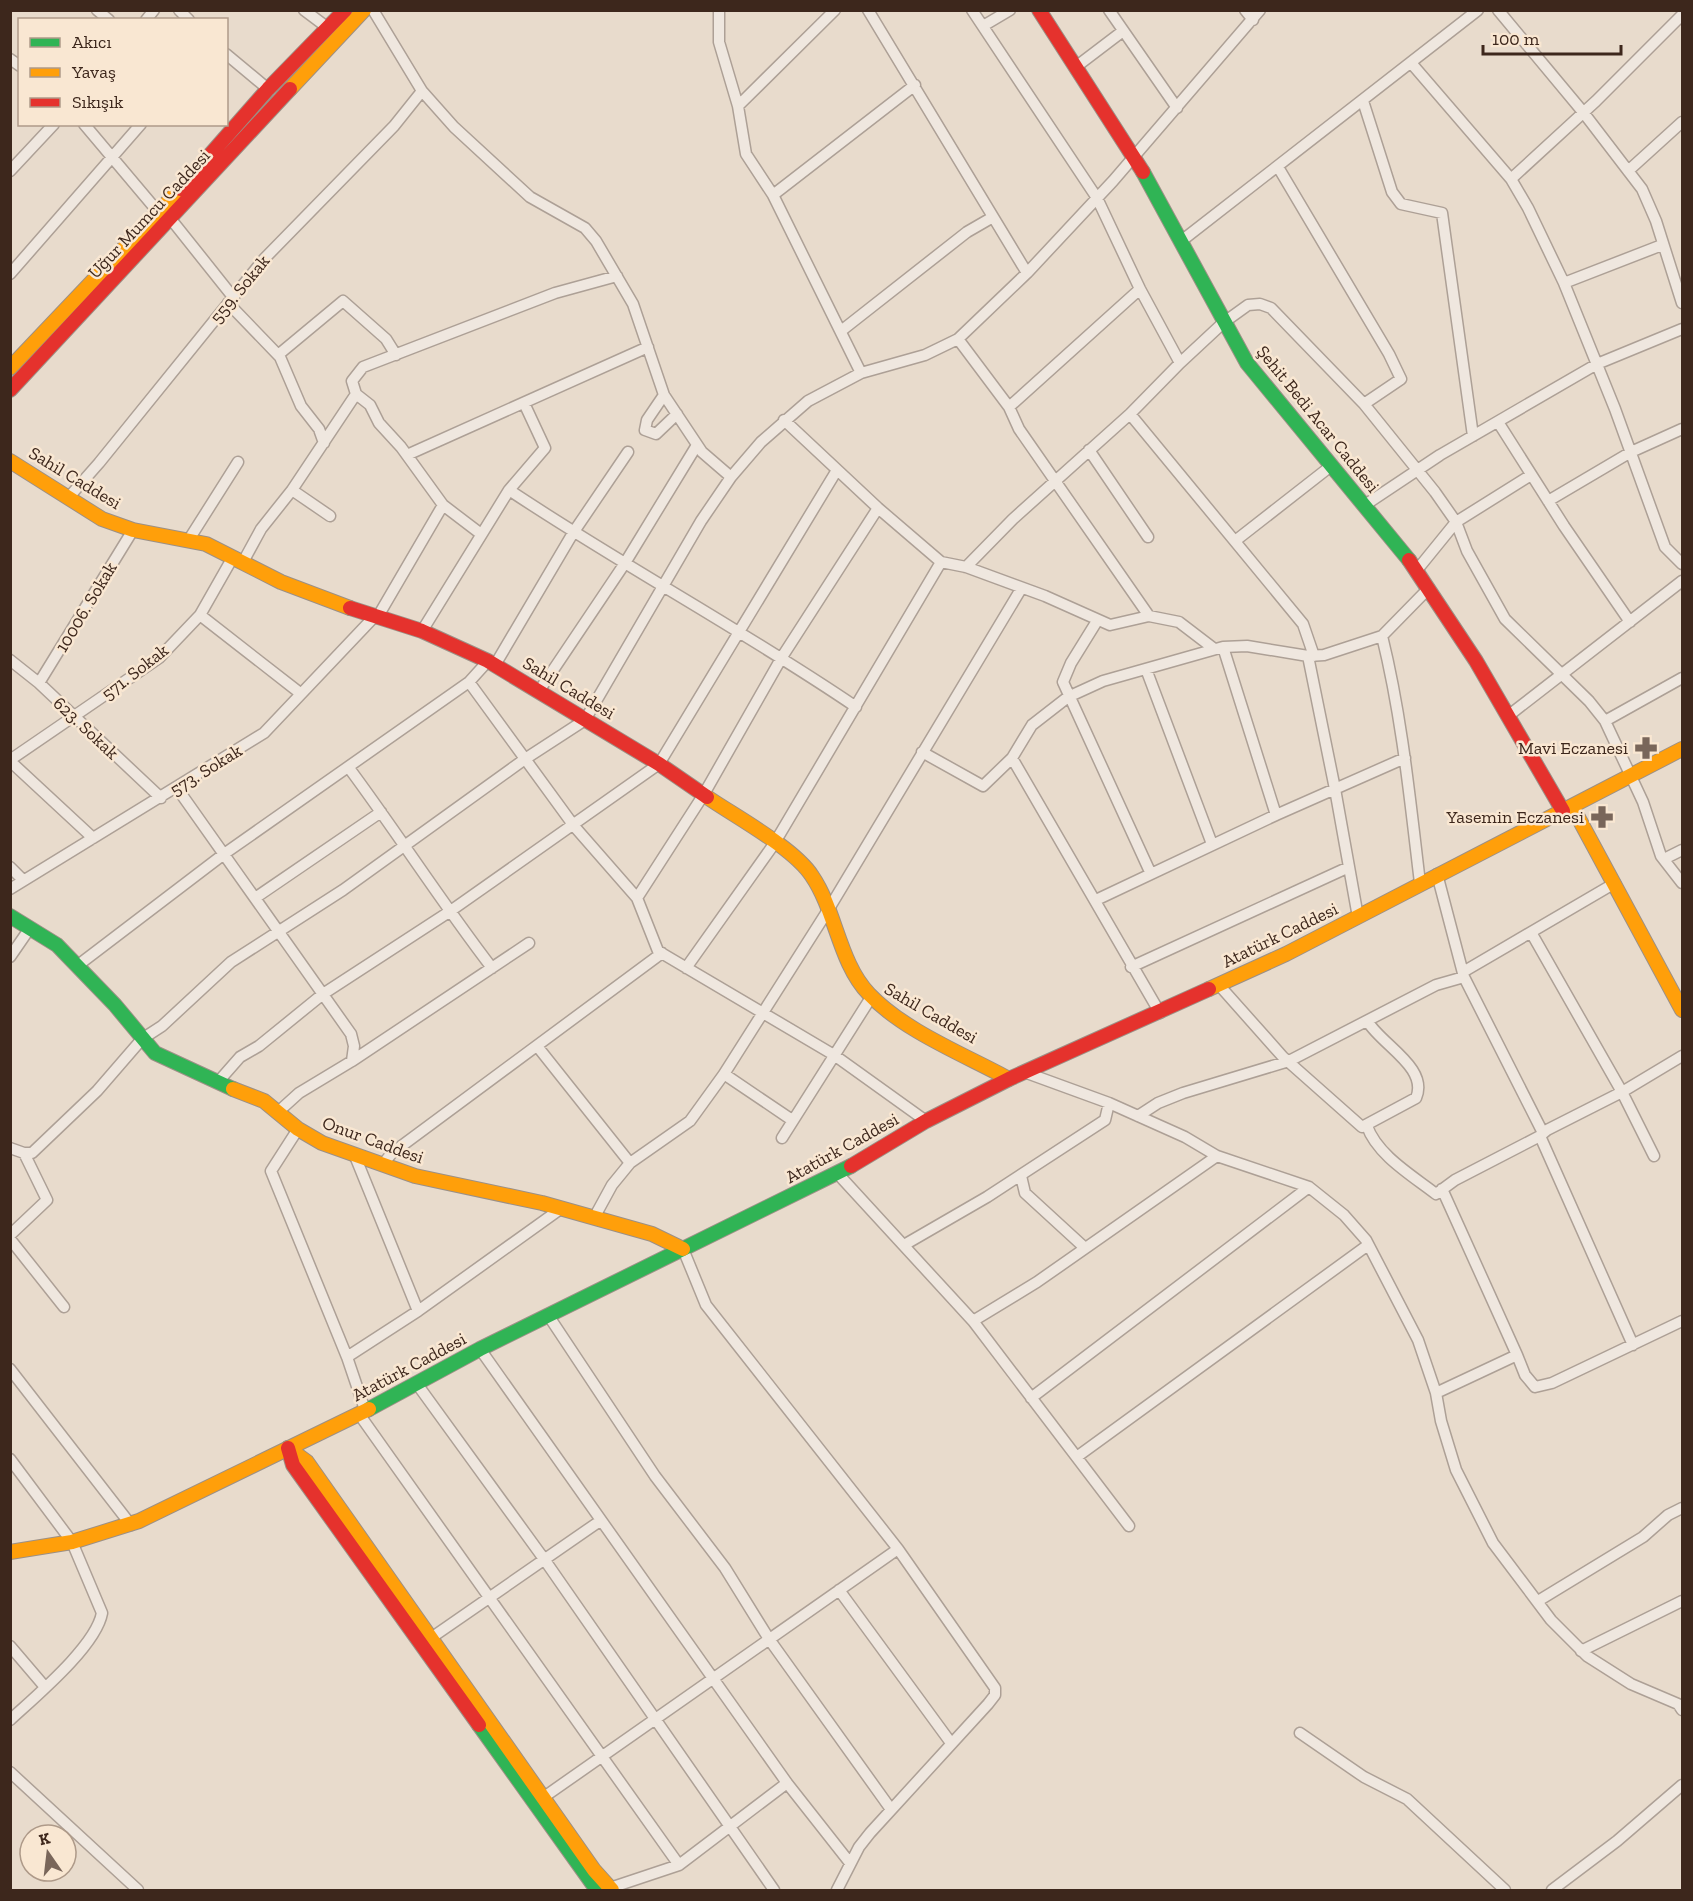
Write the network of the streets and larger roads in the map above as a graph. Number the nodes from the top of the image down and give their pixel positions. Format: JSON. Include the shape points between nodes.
{"nodes":[{"id":1,"x":304,"y":10,"type":"edge"},
{"id":2,"x":345,"y":10,"type":"edge"},
{"id":3,"x":364,"y":10,"type":"edge"},
{"id":4,"x":373,"y":10,"type":"edge"},
{"id":5,"x":719,"y":10,"type":"edge"},
{"id":6,"x":835,"y":10,"type":"edge"},
{"id":7,"x":868,"y":10,"type":"edge"},
{"id":8,"x":972,"y":10,"type":"edge"},
{"id":9,"x":1010,"y":10,"type":"edge"},
{"id":10,"x":1040,"y":10,"type":"edge"},
{"id":11,"x":1109,"y":10,"type":"edge"},
{"id":12,"x":1245,"y":10,"type":"edge"},
{"id":13,"x":1260,"y":10,"type":"edge"},
{"id":14,"x":1478,"y":10,"type":"edge"},
{"id":15,"x":1498,"y":10,"type":"edge"},
{"id":16,"x":1683,"y":15,"type":"edge"},
{"id":17,"x":1253,"y":20,"type":"junction"},
{"id":18,"x":983,"y":26,"type":"junction"},
{"id":19,"x":328,"y":28,"type":"junction"},
{"id":20,"x":1123,"y":31,"type":"junction"},
{"id":21,"x":228,"y":56,"type":"edge"},
{"id":22,"x":1412,"y":64,"type":"junction"},
{"id":23,"x":1077,"y":66,"type":"junction"},
{"id":24,"x":915,"y":86,"type":"junction"},
{"id":25,"x":268,"y":88,"type":"junction"},
{"id":26,"x":422,"y":91,"type":"junction"},
{"id":27,"x":1363,"y":101,"type":"junction"},
{"id":28,"x":738,"y":106,"type":"junction"},
{"id":29,"x":1177,"y":108,"type":"junction"},
{"id":30,"x":1583,"y":112,"type":"junction"},
{"id":31,"x":1683,"y":122,"type":"edge"},
{"id":32,"x":52,"y":126,"type":"edge"},
{"id":33,"x":86,"y":126,"type":"edge"},
{"id":34,"x":139,"y":126,"type":"edge"},
{"id":35,"x":1136,"y":156,"type":"junction"},
{"id":36,"x":112,"y":157,"type":"junction"},
{"id":37,"x":1278,"y":168,"type":"junction"},
{"id":38,"x":10,"y":171,"type":"edge"},
{"id":39,"x":1628,"y":171,"type":"junction"},
{"id":40,"x":1512,"y":179,"type":"junction"},
{"id":41,"x":773,"y":195,"type":"junction"},
{"id":42,"x":1097,"y":198,"type":"junction"},
{"id":43,"x":164,"y":215,"type":"junction"},
{"id":44,"x":993,"y":217,"type":"junction"},
{"id":45,"x":1180,"y":242,"type":"junction"},
{"id":46,"x":1662,"y":245,"type":"junction"},
{"id":47,"x":1027,"y":273,"type":"junction"},
{"id":48,"x":10,"y":274,"type":"edge"},
{"id":49,"x":617,"y":276,"type":"junction"},
{"id":50,"x":1564,"y":283,"type":"junction"},
{"id":51,"x":1140,"y":289,"type":"junction"},
{"id":52,"x":231,"y":300,"type":"junction"},
{"id":53,"x":1683,"y":303,"type":"edge"},
{"id":54,"x":1223,"y":323,"type":"junction"},
{"id":55,"x":1683,"y":329,"type":"edge"},
{"id":56,"x":841,"y":332,"type":"junction"},
{"id":57,"x":958,"y":339,"type":"junction"},
{"id":58,"x":648,"y":347,"type":"junction"},
{"id":59,"x":278,"y":354,"type":"junction"},
{"id":60,"x":396,"y":356,"type":"junction"},
{"id":61,"x":1179,"y":363,"type":"junction"},
{"id":62,"x":1597,"y":364,"type":"junction"},
{"id":63,"x":10,"y":368,"type":"edge"},
{"id":64,"x":861,"y":373,"type":"junction"},
{"id":65,"x":10,"y":390,"type":"edge"},
{"id":66,"x":356,"y":394,"type":"junction"},
{"id":67,"x":664,"y":395,"type":"junction"},
{"id":68,"x":524,"y":403,"type":"junction"},
{"id":69,"x":1364,"y":404,"type":"junction"},
{"id":70,"x":1009,"y":407,"type":"junction"},
{"id":71,"x":677,"y":414,"type":"junction"},
{"id":72,"x":1130,"y":414,"type":"junction"},
{"id":73,"x":784,"y":420,"type":"junction"},
{"id":74,"x":1498,"y":422,"type":"junction"},
{"id":75,"x":1683,"y":429,"type":"edge"},
{"id":76,"x":1473,"y":436,"type":"junction"},
{"id":77,"x":324,"y":443,"type":"junction"},
{"id":78,"x":697,"y":445,"type":"junction"},
{"id":79,"x":1089,"y":450,"type":"junction"},
{"id":80,"x":628,"y":452,"type":"dead end"},
{"id":81,"x":1631,"y":452,"type":"junction"},
{"id":82,"x":407,"y":455,"type":"junction"},
{"id":83,"x":10,"y":460,"type":"edge"},
{"id":84,"x":238,"y":462,"type":"dead end"},
{"id":85,"x":1331,"y":466,"type":"junction"},
{"id":86,"x":837,"y":470,"type":"junction"},
{"id":87,"x":1417,"y":470,"type":"junction"},
{"id":88,"x":1531,"y":475,"type":"junction"},
{"id":89,"x":731,"y":477,"type":"junction"},
{"id":90,"x":1056,"y":480,"type":"junction"},
{"id":91,"x":292,"y":490,"type":"junction"},
{"id":92,"x":509,"y":490,"type":"junction"},
{"id":93,"x":69,"y":497,"type":"junction"},
{"id":94,"x":1548,"y":501,"type":"junction"},
{"id":95,"x":443,"y":505,"type":"junction"},
{"id":96,"x":1365,"y":505,"type":"junction"},
{"id":97,"x":878,"y":508,"type":"junction"},
{"id":98,"x":330,"y":516,"type":"dead end"},
{"id":99,"x":1456,"y":522,"type":"junction"},
{"id":100,"x":133,"y":530,"type":"junction"},
{"id":101,"x":573,"y":533,"type":"junction"},
{"id":102,"x":481,"y":534,"type":"junction"},
{"id":103,"x":1148,"y":537,"type":"dead end"},
{"id":104,"x":188,"y":541,"type":"junction"},
{"id":105,"x":1235,"y":541,"type":"junction"},
{"id":106,"x":238,"y":559,"type":"junction"},
{"id":107,"x":941,"y":562,"type":"junction"},
{"id":108,"x":625,"y":563,"type":"junction"},
{"id":109,"x":1683,"y":564,"type":"edge"},
{"id":110,"x":966,"y":567,"type":"junction"},
{"id":111,"x":1417,"y":570,"type":"junction"},
{"id":112,"x":1683,"y":581,"type":"edge"},
{"id":113,"x":662,"y":588,"type":"junction"},
{"id":114,"x":1429,"y":588,"type":"junction"},
{"id":115,"x":1022,"y":589,"type":"junction"},
{"id":116,"x":200,"y":615,"type":"junction"},
{"id":117,"x":1149,"y":616,"type":"junction"},
{"id":118,"x":375,"y":618,"type":"junction"},
{"id":119,"x":1097,"y":621,"type":"junction"},
{"id":120,"x":1630,"y":622,"type":"junction"},
{"id":121,"x":422,"y":631,"type":"junction"},
{"id":122,"x":739,"y":633,"type":"junction"},
{"id":123,"x":1382,"y":636,"type":"junction"},
{"id":124,"x":1218,"y":648,"type":"junction"},
{"id":125,"x":1311,"y":656,"type":"junction"},
{"id":126,"x":782,"y":657,"type":"junction"},
{"id":127,"x":10,"y":660,"type":"edge"},
{"id":128,"x":491,"y":663,"type":"junction"},
{"id":129,"x":1146,"y":669,"type":"junction"},
{"id":130,"x":1562,"y":674,"type":"junction"},
{"id":131,"x":1683,"y":678,"type":"edge"},
{"id":132,"x":469,"y":681,"type":"junction"},
{"id":133,"x":39,"y":683,"type":"junction"},
{"id":134,"x":539,"y":691,"type":"junction"},
{"id":135,"x":300,"y":693,"type":"junction"},
{"id":136,"x":1068,"y":697,"type":"junction"},
{"id":137,"x":856,"y":707,"type":"junction"},
{"id":138,"x":1508,"y":716,"type":"junction"},
{"id":139,"x":75,"y":717,"type":"junction"},
{"id":140,"x":585,"y":720,"type":"junction"},
{"id":141,"x":1605,"y":721,"type":"junction"},
{"id":142,"x":1683,"y":749,"type":"edge"},
{"id":143,"x":922,"y":752,"type":"junction"},
{"id":144,"x":1012,"y":758,"type":"junction"},
{"id":145,"x":1406,"y":758,"type":"junction"},
{"id":146,"x":525,"y":759,"type":"junction"},
{"id":147,"x":10,"y":760,"type":"edge"},
{"id":148,"x":659,"y":764,"type":"junction"},
{"id":149,"x":349,"y":768,"type":"junction"},
{"id":150,"x":1631,"y":776,"type":"junction"},
{"id":151,"x":177,"y":788,"type":"junction"},
{"id":152,"x":1335,"y":789,"type":"junction"},
{"id":153,"x":704,"y":794,"type":"junction"},
{"id":154,"x":161,"y":798,"type":"junction"},
{"id":155,"x":1567,"y":808,"type":"junction"},
{"id":156,"x":381,"y":812,"type":"junction"},
{"id":157,"x":1276,"y":814,"type":"junction"},
{"id":158,"x":574,"y":826,"type":"junction"},
{"id":159,"x":93,"y":838,"type":"junction"},
{"id":160,"x":405,"y":844,"type":"junction"},
{"id":161,"x":774,"y":844,"type":"junction"},
{"id":162,"x":1212,"y":844,"type":"junction"},
{"id":163,"x":1683,"y":850,"type":"edge"},
{"id":164,"x":224,"y":854,"type":"junction"},
{"id":165,"x":1664,"y":859,"type":"junction"},
{"id":166,"x":10,"y":867,"type":"edge"},
{"id":167,"x":1349,"y":867,"type":"junction"},
{"id":168,"x":1150,"y":874,"type":"junction"},
{"id":169,"x":1437,"y":874,"type":"junction"},
{"id":170,"x":23,"y":880,"type":"junction"},
{"id":171,"x":1420,"y":883,"type":"junction"},
{"id":172,"x":1615,"y":883,"type":"junction"},
{"id":173,"x":1683,"y":883,"type":"edge"},
{"id":174,"x":10,"y":889,"type":"edge"},
{"id":175,"x":255,"y":898,"type":"junction"},
{"id":176,"x":637,"y":898,"type":"junction"},
{"id":177,"x":1096,"y":900,"type":"junction"},
{"id":178,"x":830,"y":907,"type":"junction"},
{"id":179,"x":449,"y":912,"type":"junction"},
{"id":180,"x":10,"y":916,"type":"edge"},
{"id":181,"x":1358,"y":917,"type":"junction"},
{"id":182,"x":30,"y":927,"type":"junction"},
{"id":183,"x":279,"y":932,"type":"junction"},
{"id":184,"x":1532,"y":934,"type":"junction"},
{"id":185,"x":529,"y":943,"type":"dead end"},
{"id":186,"x":662,"y":953,"type":"junction"},
{"id":187,"x":10,"y":957,"type":"edge"},
{"id":188,"x":77,"y":966,"type":"junction"},
{"id":189,"x":1131,"y":967,"type":"junction"},
{"id":190,"x":492,"y":968,"type":"junction"},
{"id":191,"x":686,"y":968,"type":"junction"},
{"id":192,"x":1463,"y":975,"type":"junction"},
{"id":193,"x":1219,"y":985,"type":"junction"},
{"id":194,"x":1678,"y":990,"type":"edge"},
{"id":195,"x":323,"y":994,"type":"junction"},
{"id":196,"x":870,"y":999,"type":"junction"},
{"id":197,"x":1683,"y":1010,"type":"edge"},
{"id":198,"x":762,"y":1012,"type":"junction"},
{"id":199,"x":1160,"y":1013,"type":"junction"},
{"id":200,"x":1368,"y":1022,"type":"junction"},
{"id":201,"x":142,"y":1039,"type":"junction"},
{"id":202,"x":537,"y":1046,"type":"junction"},
{"id":203,"x":834,"y":1055,"type":"junction"},
{"id":204,"x":1683,"y":1056,"type":"edge"},
{"id":205,"x":352,"y":1061,"type":"junction"},
{"id":206,"x":1289,"y":1061,"type":"junction"},
{"id":207,"x":1024,"y":1072,"type":"junction"},
{"id":208,"x":724,"y":1074,"type":"junction"},
{"id":209,"x":1010,"y":1079,"type":"junction"},
{"id":210,"x":218,"y":1082,"type":"junction"},
{"id":211,"x":1622,"y":1092,"type":"junction"},
{"id":212,"x":1109,"y":1103,"type":"junction"},
{"id":213,"x":278,"y":1112,"type":"junction"},
{"id":214,"x":1138,"y":1116,"type":"junction"},
{"id":215,"x":792,"y":1120,"type":"junction"},
{"id":216,"x":926,"y":1121,"type":"junction"},
{"id":217,"x":1367,"y":1126,"type":"junction"},
{"id":218,"x":298,"y":1129,"type":"junction"},
{"id":219,"x":1542,"y":1134,"type":"junction"},
{"id":220,"x":782,"y":1138,"type":"dead end"},
{"id":221,"x":10,"y":1148,"type":"edge"},
{"id":222,"x":24,"y":1153,"type":"junction"},
{"id":223,"x":355,"y":1156,"type":"junction"},
{"id":224,"x":1217,"y":1156,"type":"junction"},
{"id":225,"x":1654,"y":1156,"type":"dead end"},
{"id":226,"x":630,"y":1163,"type":"junction"},
{"id":227,"x":383,"y":1164,"type":"junction"},
{"id":228,"x":838,"y":1174,"type":"junction"},
{"id":229,"x":1021,"y":1176,"type":"junction"},
{"id":230,"x":1309,"y":1187,"type":"junction"},
{"id":231,"x":1442,"y":1189,"type":"junction"},
{"id":232,"x":559,"y":1210,"type":"junction"},
{"id":233,"x":594,"y":1218,"type":"junction"},
{"id":234,"x":10,"y":1237,"type":"edge"},
{"id":235,"x":904,"y":1245,"type":"junction"},
{"id":236,"x":1368,"y":1245,"type":"junction"},
{"id":237,"x":1085,"y":1248,"type":"junction"},
{"id":238,"x":683,"y":1249,"type":"junction"},
{"id":239,"x":64,"y":1307,"type":"dead end"},
{"id":240,"x":418,"y":1311,"type":"junction"},
{"id":241,"x":548,"y":1315,"type":"junction"},
{"id":242,"x":974,"y":1321,"type":"junction"},
{"id":243,"x":1683,"y":1321,"type":"edge"},
{"id":244,"x":1633,"y":1345,"type":"junction"},
{"id":245,"x":480,"y":1349,"type":"junction"},
{"id":246,"x":1516,"y":1355,"type":"junction"},
{"id":247,"x":347,"y":1357,"type":"junction"},
{"id":248,"x":10,"y":1369,"type":"edge"},
{"id":249,"x":417,"y":1384,"type":"junction"},
{"id":250,"x":1436,"y":1393,"type":"junction"},
{"id":251,"x":1031,"y":1398,"type":"junction"},
{"id":252,"x":362,"y":1412,"type":"junction"},
{"id":253,"x":288,"y":1448,"type":"junction"},
{"id":254,"x":1078,"y":1456,"type":"junction"},
{"id":255,"x":12,"y":1461,"type":"edge"},
{"id":256,"x":1683,"y":1508,"type":"edge"},
{"id":257,"x":600,"y":1521,"type":"junction"},
{"id":258,"x":131,"y":1525,"type":"junction"},
{"id":259,"x":1129,"y":1526,"type":"dead end"},
{"id":260,"x":72,"y":1542,"type":"junction"},
{"id":261,"x":898,"y":1549,"type":"junction"},
{"id":262,"x":10,"y":1552,"type":"edge"},
{"id":263,"x":544,"y":1559,"type":"junction"},
{"id":264,"x":839,"y":1590,"type":"junction"},
{"id":265,"x":489,"y":1599,"type":"junction"},
{"id":266,"x":1538,"y":1601,"type":"junction"},
{"id":267,"x":1683,"y":1601,"type":"edge"},
{"id":268,"x":431,"y":1638,"type":"junction"},
{"id":269,"x":769,"y":1639,"type":"junction"},
{"id":270,"x":10,"y":1646,"type":"edge"},
{"id":271,"x":1581,"y":1651,"type":"junction"},
{"id":272,"x":714,"y":1679,"type":"junction"},
{"id":273,"x":45,"y":1687,"type":"junction"},
{"id":274,"x":1683,"y":1710,"type":"edge"},
{"id":275,"x":10,"y":1720,"type":"edge"},
{"id":276,"x":655,"y":1722,"type":"junction"},
{"id":277,"x":1300,"y":1732,"type":"dead end"},
{"id":278,"x":951,"y":1743,"type":"junction"},
{"id":279,"x":603,"y":1757,"type":"junction"},
{"id":280,"x":10,"y":1772,"type":"edge"},
{"id":281,"x":787,"y":1784,"type":"junction"},
{"id":282,"x":1683,"y":1785,"type":"edge"},
{"id":283,"x":544,"y":1797,"type":"junction"},
{"id":284,"x":890,"y":1808,"type":"junction"},
{"id":285,"x":732,"y":1828,"type":"junction"},
{"id":286,"x":850,"y":1863,"type":"junction"},
{"id":287,"x":679,"y":1865,"type":"junction"},
{"id":288,"x":138,"y":1890,"type":"edge"},
{"id":289,"x":606,"y":1890,"type":"edge"},
{"id":290,"x":774,"y":1890,"type":"edge"},
{"id":291,"x":837,"y":1890,"type":"edge"},
{"id":292,"x":1505,"y":1890,"type":"edge"},
{"id":293,"x":1552,"y":1890,"type":"edge"}],
"edges":[{"from":1,"to":19,"type":"street"},
{"from":2,"to":19,"type":"street","name":"Uğur Mumcu Caddesi"},
{"from":3,"to":43,"type":"street","name":"Uğur Mumcu Caddesi"},
{"from":4,"to":26,"type":"street"},
{"from":5,"to":28,"type":"street","via":[[719,42]]},
{"from":6,"to":28,"type":"street"},
{"from":7,"to":24,"type":"street"},
{"from":8,"to":18,"type":"street"},
{"from":9,"to":18,"type":"street"},
{"from":10,"to":23,"type":"street","name":"Şehit Bedi Acar Caddesi"},
{"from":11,"to":20,"type":"street"},
{"from":12,"to":17,"type":"street"},
{"from":13,"to":17,"type":"street"},
{"from":14,"to":22,"type":"street"},
{"from":15,"to":30,"type":"street"},
{"from":16,"to":30,"type":"street"},
{"from":17,"to":29,"type":"street"},
{"from":18,"to":42,"type":"street"},
{"from":19,"to":25,"type":"street","name":"Uğur Mumcu Caddesi"},
{"from":20,"to":23,"type":"street"},
{"from":20,"to":29,"type":"street"},
{"from":21,"to":25,"type":"street"},
{"from":22,"to":27,"type":"street"},
{"from":22,"to":40,"type":"street"},
{"from":23,"to":35,"type":"street","name":"Şehit Bedi Acar Caddesi"},
{"from":24,"to":41,"type":"street"},
{"from":24,"to":44,"type":"street"},
{"from":25,"to":43,"type":"street","name":"Uğur Mumcu Caddesi"},
{"from":26,"to":49,"type":"street","via":[[454,127],[530,197],[585,228]]},
{"from":26,"to":52,"type":"street","name":"559. Sokak","via":[[394,126],[275,246]]},
{"from":27,"to":37,"type":"street"},
{"from":27,"to":76,"type":"street","via":[[1392,192],[1401,204],[1442,213]]},
{"from":28,"to":41,"type":"street","via":[[746,154]]},
{"from":29,"to":35,"type":"street"},
{"from":30,"to":39,"type":"street"},
{"from":30,"to":40,"type":"street"},
{"from":31,"to":39,"type":"street"},
{"from":32,"to":38,"type":"street"},
{"from":33,"to":36,"type":"street"},
{"from":34,"to":36,"type":"street"},
{"from":35,"to":42,"type":"street"},
{"from":35,"to":45,"type":"street","name":"Şehit Bedi Acar Caddesi"},
{"from":36,"to":43,"type":"street"},
{"from":36,"to":48,"type":"street"},
{"from":37,"to":45,"type":"street"},
{"from":37,"to":69,"type":"street","via":[[1401,379]]},
{"from":39,"to":46,"type":"street","via":[[1642,189]]},
{"from":40,"to":50,"type":"street"},
{"from":41,"to":56,"type":"street"},
{"from":42,"to":47,"type":"street"},
{"from":42,"to":51,"type":"street"},
{"from":43,"to":52,"type":"street"},
{"from":43,"to":63,"type":"street","name":"Uğur Mumcu Caddesi"},
{"from":43,"to":65,"type":"street","name":"Uğur Mumcu Caddesi"},
{"from":44,"to":47,"type":"street"},
{"from":44,"to":56,"type":"street","via":[[968,232]]},
{"from":45,"to":54,"type":"street","name":"Şehit Bedi Acar Caddesi"},
{"from":46,"to":50,"type":"street"},
{"from":46,"to":53,"type":"street"},
{"from":47,"to":57,"type":"street"},
{"from":49,"to":58,"type":"street","via":[[633,304]]},
{"from":49,"to":60,"type":"street","via":[[555,293]]},
{"from":50,"to":62,"type":"street"},
{"from":51,"to":61,"type":"street"},
{"from":51,"to":70,"type":"street"},
{"from":52,"to":59,"type":"street"},
{"from":52,"to":93,"type":"street","name":"559. Sokak"},
{"from":54,"to":61,"type":"street"},
{"from":54,"to":69,"type":"street","via":[[1248,305],[1270,308]]},
{"from":54,"to":85,"type":"street","name":"Şehit Bedi Acar Caddesi","via":[[1265,387]]},
{"from":55,"to":62,"type":"street"},
{"from":56,"to":64,"type":"street"},
{"from":57,"to":64,"type":"street","via":[[925,355]]},
{"from":57,"to":70,"type":"street"},
{"from":58,"to":67,"type":"street"},
{"from":58,"to":68,"type":"street"},
{"from":59,"to":60,"type":"street","via":[[343,301],[386,339]]},
{"from":59,"to":77,"type":"street","via":[[301,406],[319,429]]},
{"from":60,"to":66,"type":"street","via":[[358,370],[352,381]]},
{"from":61,"to":72,"type":"street"},
{"from":62,"to":74,"type":"street"},
{"from":62,"to":81,"type":"street"},
{"from":64,"to":73,"type":"street","via":[[808,401]]},
{"from":66,"to":77,"type":"street","name":"571. Sokak"},
{"from":66,"to":82,"type":"street","via":[[370,405],[379,423]]},
{"from":67,"to":71,"type":"street"},
{"from":67,"to":71,"type":"street","via":[[647,420],[645,430],[656,434]]},
{"from":68,"to":82,"type":"street"},
{"from":68,"to":92,"type":"street","via":[[545,448]]},
{"from":69,"to":87,"type":"street"},
{"from":70,"to":90,"type":"street","via":[[1019,429]]},
{"from":71,"to":78,"type":"street"},
{"from":72,"to":79,"type":"street"},
{"from":72,"to":105,"type":"street"},
{"from":73,"to":86,"type":"street"},
{"from":73,"to":89,"type":"street"},
{"from":74,"to":76,"type":"street"},
{"from":74,"to":88,"type":"street"},
{"from":75,"to":81,"type":"street"},
{"from":76,"to":87,"type":"street"},
{"from":77,"to":91,"type":"street","name":"571. Sokak"},
{"from":78,"to":89,"type":"street","via":[[712,464]]},
{"from":78,"to":108,"type":"street"},
{"from":79,"to":90,"type":"street"},
{"from":79,"to":103,"type":"street"},
{"from":80,"to":101,"type":"street"},
{"from":81,"to":94,"type":"street"},
{"from":81,"to":109,"type":"street","via":[[1665,547]]},
{"from":82,"to":95,"type":"street"},
{"from":83,"to":93,"type":"street","name":"Sahil Caddesi"},
{"from":84,"to":104,"type":"street"},
{"from":85,"to":96,"type":"street","name":"Şehit Bedi Acar Caddesi"},
{"from":85,"to":105,"type":"street"},
{"from":86,"to":97,"type":"street"},
{"from":86,"to":122,"type":"street"},
{"from":87,"to":96,"type":"street"},
{"from":87,"to":99,"type":"street"},
{"from":88,"to":94,"type":"street"},
{"from":88,"to":99,"type":"street"},
{"from":89,"to":113,"type":"street"},
{"from":90,"to":110,"type":"street"},
{"from":90,"to":117,"type":"street"},
{"from":91,"to":98,"type":"street"},
{"from":91,"to":106,"type":"street","name":"571. Sokak"},
{"from":92,"to":101,"type":"street"},
{"from":92,"to":102,"type":"street"},
{"from":93,"to":100,"type":"street","name":"Sahil Caddesi","via":[[102,519]]},
{"from":94,"to":120,"type":"street"},
{"from":95,"to":102,"type":"street"},
{"from":95,"to":118,"type":"street","name":"573. Sokak"},
{"from":96,"to":111,"type":"street","name":"Şehit Bedi Acar Caddesi"},
{"from":97,"to":107,"type":"street"},
{"from":97,"to":126,"type":"street"},
{"from":99,"to":111,"type":"street"},
{"from":99,"to":130,"type":"street","via":[[1467,551],[1504,619]]},
{"from":100,"to":104,"type":"street","name":"Sahil Caddesi"},
{"from":100,"to":133,"type":"street","name":"10006. Sokak"},
{"from":101,"to":108,"type":"street"},
{"from":101,"to":128,"type":"street"},
{"from":102,"to":121,"type":"street"},
{"from":104,"to":106,"type":"street","name":"Sahil Caddesi","via":[[206,544]]},
{"from":105,"to":125,"type":"street","via":[[1303,624]]},
{"from":106,"to":116,"type":"street","name":"571. Sokak"},
{"from":106,"to":118,"type":"street","name":"Sahil Caddesi","via":[[281,582]]},
{"from":107,"to":110,"type":"street"},
{"from":107,"to":137,"type":"street"},
{"from":108,"to":113,"type":"street"},
{"from":108,"to":134,"type":"street"},
{"from":110,"to":115,"type":"street"},
{"from":111,"to":114,"type":"street","name":"Şehit Bedi Acar Caddesi"},
{"from":112,"to":120,"type":"street"},
{"from":113,"to":122,"type":"street"},
{"from":113,"to":140,"type":"street"},
{"from":114,"to":123,"type":"street"},
{"from":114,"to":138,"type":"street","name":"Şehit Bedi Acar Caddesi"},
{"from":115,"to":119,"type":"street"},
{"from":115,"to":143,"type":"street"},
{"from":116,"to":135,"type":"street"},
{"from":116,"to":139,"type":"street","name":"571. Sokak","via":[[159,658]]},
{"from":117,"to":119,"type":"street","via":[[1110,625]]},
{"from":117,"to":124,"type":"street","via":[[1179,622]]},
{"from":118,"to":121,"type":"street","name":"Sahil Caddesi"},
{"from":118,"to":135,"type":"street","name":"573. Sokak"},
{"from":119,"to":136,"type":"street","via":[[1063,682]]},
{"from":120,"to":130,"type":"street"},
{"from":121,"to":128,"type":"street","name":"Sahil Caddesi"},
{"from":122,"to":126,"type":"street"},
{"from":122,"to":148,"type":"street"},
{"from":123,"to":125,"type":"street","via":[[1324,656]]},
{"from":123,"to":145,"type":"street"},
{"from":124,"to":125,"type":"street","via":[[1247,646]]},
{"from":124,"to":129,"type":"street"},
{"from":124,"to":157,"type":"street"},
{"from":125,"to":152,"type":"street"},
{"from":126,"to":137,"type":"street"},
{"from":126,"to":153,"type":"street"},
{"from":127,"to":133,"type":"street","name":"623. Sokak"},
{"from":128,"to":132,"type":"street"},
{"from":128,"to":134,"type":"street","name":"Sahil Caddesi"},
{"from":129,"to":136,"type":"street","via":[[1103,681]]},
{"from":129,"to":162,"type":"street"},
{"from":130,"to":138,"type":"street"},
{"from":130,"to":141,"type":"street"},
{"from":131,"to":141,"type":"street"},
{"from":132,"to":146,"type":"street"},
{"from":132,"to":149,"type":"street"},
{"from":133,"to":139,"type":"street","name":"623. Sokak"},
{"from":134,"to":140,"type":"street","name":"Sahil Caddesi"},
{"from":135,"to":151,"type":"street","name":"573. Sokak","via":[[264,733]]},
{"from":136,"to":144,"type":"street","via":[[1032,725]]},
{"from":136,"to":168,"type":"street"},
{"from":137,"to":161,"type":"street"},
{"from":138,"to":155,"type":"street","name":"Şehit Bedi Acar Caddesi"},
{"from":139,"to":147,"type":"street","name":"571. Sokak"},
{"from":139,"to":154,"type":"street","name":"623. Sokak"},
{"from":140,"to":146,"type":"street"},
{"from":140,"to":148,"type":"street","name":"Sahil Caddesi"},
{"from":141,"to":150,"type":"street"},
{"from":142,"to":150,"type":"street","name":"Atatürk Caddesi"},
{"from":143,"to":144,"type":"street","via":[[983,786]]},
{"from":143,"to":178,"type":"street"},
{"from":144,"to":177,"type":"street"},
{"from":145,"to":152,"type":"street"},
{"from":145,"to":171,"type":"street"},
{"from":146,"to":158,"type":"street"},
{"from":146,"to":160,"type":"street"},
{"from":147,"to":159,"type":"street"},
{"from":148,"to":153,"type":"street","name":"Sahil Caddesi"},
{"from":148,"to":158,"type":"street"},
{"from":149,"to":156,"type":"street"},
{"from":149,"to":164,"type":"street"},
{"from":150,"to":155,"type":"street","name":"Atatürk Caddesi"},
{"from":150,"to":165,"type":"street","via":[[1654,842]]},
{"from":151,"to":154,"type":"street","name":"573. Sokak"},
{"from":151,"to":164,"type":"street"},
{"from":152,"to":157,"type":"street"},
{"from":152,"to":167,"type":"street"},
{"from":153,"to":161,"type":"street","name":"Sahil Caddesi"},
{"from":153,"to":176,"type":"street"},
{"from":154,"to":159,"type":"street","name":"573. Sokak"},
{"from":155,"to":169,"type":"street","name":"Atatürk Caddesi"},
{"from":155,"to":172,"type":"street","name":"Şehit Bedi Acar Caddesi"},
{"from":156,"to":160,"type":"street"},
{"from":156,"to":175,"type":"street"},
{"from":157,"to":162,"type":"street"},
{"from":158,"to":176,"type":"street"},
{"from":158,"to":179,"type":"street"},
{"from":159,"to":170,"type":"street","name":"573. Sokak"},
{"from":160,"to":179,"type":"street"},
{"from":160,"to":183,"type":"street"},
{"from":161,"to":178,"type":"street","name":"Sahil Caddesi","via":[[802,862]]},
{"from":161,"to":191,"type":"street"},
{"from":162,"to":168,"type":"street"},
{"from":163,"to":165,"type":"street"},
{"from":164,"to":175,"type":"street"},
{"from":164,"to":188,"type":"street"},
{"from":165,"to":173,"type":"street"},
{"from":166,"to":170,"type":"street"},
{"from":167,"to":181,"type":"street"},
{"from":167,"to":189,"type":"street"},
{"from":168,"to":177,"type":"street"},
{"from":169,"to":171,"type":"street","name":"Atatürk Caddesi"},
{"from":169,"to":192,"type":"street"},
{"from":170,"to":174,"type":"street","name":"573. Sokak"},
{"from":171,"to":181,"type":"street","name":"Atatürk Caddesi"},
{"from":172,"to":184,"type":"street"},
{"from":172,"to":194,"type":"street","name":"Şehit Bedi Acar Caddesi","via":[[1616,891]]},
{"from":175,"to":183,"type":"street"},
{"from":176,"to":186,"type":"street"},
{"from":177,"to":189,"type":"street"},
{"from":178,"to":196,"type":"street","name":"Sahil Caddesi","via":[[859,982]]},
{"from":178,"to":198,"type":"street"},
{"from":179,"to":190,"type":"street"},
{"from":179,"to":195,"type":"street"},
{"from":180,"to":182,"type":"street","name":"Onur Caddesi"},
{"from":181,"to":193,"type":"street","name":"Atatürk Caddesi"},
{"from":182,"to":187,"type":"street"},
{"from":182,"to":188,"type":"street","name":"Onur Caddesi","via":[[57,945]]},
{"from":183,"to":195,"type":"street"},
{"from":183,"to":201,"type":"street","via":[[231,962],[162,1026]]},
{"from":184,"to":192,"type":"street"},
{"from":184,"to":211,"type":"street"},
{"from":185,"to":190,"type":"street"},
{"from":186,"to":191,"type":"street"},
{"from":186,"to":202,"type":"street"},
{"from":188,"to":201,"type":"street","name":"Onur Caddesi"},
{"from":189,"to":199,"type":"street"},
{"from":190,"to":205,"type":"street"},
{"from":191,"to":198,"type":"street"},
{"from":192,"to":200,"type":"street","via":[[1436,985]]},
{"from":192,"to":219,"type":"street"},
{"from":193,"to":199,"type":"street","name":"Atatürk Caddesi"},
{"from":193,"to":206,"type":"street"},
{"from":194,"to":197,"type":"street","name":"Şehit Bedi Acar Caddesi"},
{"from":195,"to":205,"type":"street","via":[[351,1034]]},
{"from":195,"to":210,"type":"street","via":[[240,1057]]},
{"from":196,"to":203,"type":"street"},
{"from":196,"to":209,"type":"street","name":"Sahil Caddesi"},
{"from":198,"to":203,"type":"street"},
{"from":198,"to":208,"type":"street"},
{"from":199,"to":207,"type":"street","name":"Atatürk Caddesi"},
{"from":200,"to":206,"type":"street"},
{"from":200,"to":217,"type":"street","via":[[1417,1076],[1419,1088],[1416,1098]]},
{"from":201,"to":210,"type":"street","name":"Onur Caddesi","via":[[155,1053]]},
{"from":201,"to":222,"type":"street","via":[[97,1091],[32,1153]]},
{"from":202,"to":226,"type":"street"},
{"from":202,"to":227,"type":"street","via":[[392,1153]]},
{"from":203,"to":215,"type":"street"},
{"from":203,"to":216,"type":"street"},
{"from":204,"to":211,"type":"street"},
{"from":205,"to":213,"type":"street","via":[[299,1093]]},
{"from":206,"to":214,"type":"street","via":[[1183,1093]]},
{"from":206,"to":217,"type":"street","via":[[1353,1121]]},
{"from":207,"to":209,"type":"street","name":"Atatürk Caddesi"},
{"from":207,"to":212,"type":"street"},
{"from":208,"to":215,"type":"street"},
{"from":208,"to":226,"type":"street","via":[[690,1120]]},
{"from":209,"to":216,"type":"street","name":"Atatürk Caddesi"},
{"from":210,"to":213,"type":"street","name":"Onur Caddesi","via":[[255,1096]]},
{"from":211,"to":219,"type":"street"},
{"from":211,"to":225,"type":"street"},
{"from":212,"to":214,"type":"street"},
{"from":212,"to":229,"type":"street","via":[[1105,1120]]},
{"from":213,"to":218,"type":"street","name":"Onur Caddesi"},
{"from":214,"to":224,"type":"street"},
{"from":215,"to":220,"type":"street"},
{"from":216,"to":228,"type":"street","name":"Atatürk Caddesi"},
{"from":217,"to":231,"type":"street","via":[[1377,1143],[1399,1165],[1436,1194]]},
{"from":218,"to":223,"type":"street","name":"Onur Caddesi"},
{"from":218,"to":247,"type":"street","via":[[271,1171]]},
{"from":219,"to":231,"type":"street"},
{"from":219,"to":244,"type":"street"},
{"from":221,"to":222,"type":"street"},
{"from":222,"to":234,"type":"street","via":[[47,1200]]},
{"from":223,"to":227,"type":"street","name":"Onur Caddesi"},
{"from":223,"to":240,"type":"street"},
{"from":224,"to":230,"type":"street"},
{"from":224,"to":237,"type":"street"},
{"from":226,"to":233,"type":"street","via":[[612,1185]]},
{"from":227,"to":232,"type":"street","name":"Onur Caddesi","via":[[414,1176]]},
{"from":228,"to":235,"type":"street"},
{"from":228,"to":238,"type":"street","name":"Atatürk Caddesi"},
{"from":229,"to":235,"type":"street"},
{"from":229,"to":237,"type":"street","via":[[1025,1193]]},
{"from":230,"to":236,"type":"street","via":[[1344,1215]]},
{"from":230,"to":251,"type":"street"},
{"from":231,"to":246,"type":"street"},
{"from":232,"to":233,"type":"street","name":"Onur Caddesi"},
{"from":232,"to":240,"type":"street"},
{"from":233,"to":238,"type":"street","name":"Onur Caddesi","via":[[652,1234]]},
{"from":234,"to":239,"type":"street"},
{"from":235,"to":242,"type":"street"},
{"from":236,"to":250,"type":"street","via":[[1418,1340]]},
{"from":236,"to":254,"type":"street"},
{"from":237,"to":242,"type":"street"},
{"from":238,"to":241,"type":"street","name":"Atatürk Caddesi"},
{"from":238,"to":261,"type":"street","via":[[706,1305]]},
{"from":240,"to":247,"type":"street"},
{"from":241,"to":245,"type":"street","name":"Atatürk Caddesi"},
{"from":241,"to":269,"type":"street","via":[[656,1476],[725,1568]]},
{"from":242,"to":251,"type":"street"},
{"from":243,"to":244,"type":"street"},
{"from":244,"to":246,"type":"street","via":[[1552,1383],[1535,1387],[1524,1375]]},
{"from":245,"to":249,"type":"street","name":"Atatürk Caddesi"},
{"from":245,"to":257,"type":"street"},
{"from":246,"to":250,"type":"street"},
{"from":247,"to":252,"type":"street"},
{"from":248,"to":258,"type":"street"},
{"from":249,"to":252,"type":"street","name":"Atatürk Caddesi"},
{"from":249,"to":263,"type":"street"},
{"from":250,"to":266,"type":"street","via":[[1456,1470],[1493,1543]]},
{"from":251,"to":254,"type":"street"},
{"from":252,"to":253,"type":"street","name":"Atatürk Caddesi"},
{"from":252,"to":265,"type":"street"},
{"from":253,"to":258,"type":"street","name":"Atatürk Caddesi"},
{"from":253,"to":268,"type":"street","via":[[307,1462]]},
{"from":253,"to":289,"type":"street","via":[[293,1465]]},
{"from":254,"to":259,"type":"street"},
{"from":255,"to":260,"type":"street"},
{"from":256,"to":266,"type":"street"},
{"from":257,"to":263,"type":"street"},
{"from":257,"to":272,"type":"street"},
{"from":258,"to":260,"type":"street","name":"Atatürk Caddesi"},
{"from":260,"to":262,"type":"street","name":"Atatürk Caddesi"},
{"from":260,"to":273,"type":"street","via":[[102,1613],[100,1625]]},
{"from":261,"to":264,"type":"street"},
{"from":261,"to":278,"type":"street","via":[[995,1688],[988,1704]]},
{"from":263,"to":265,"type":"street"},
{"from":263,"to":276,"type":"street"},
{"from":264,"to":269,"type":"street"},
{"from":264,"to":278,"type":"street"},
{"from":265,"to":268,"type":"street"},
{"from":265,"to":279,"type":"street"},
{"from":266,"to":271,"type":"street"},
{"from":267,"to":271,"type":"street"},
{"from":268,"to":283,"type":"street"},
{"from":269,"to":272,"type":"street"},
{"from":269,"to":284,"type":"street"},
{"from":270,"to":273,"type":"street"},
{"from":271,"to":274,"type":"street","via":[[1631,1684],[1662,1696]]},
{"from":272,"to":276,"type":"street"},
{"from":272,"to":281,"type":"street"},
{"from":273,"to":275,"type":"street"},
{"from":276,"to":279,"type":"street"},
{"from":276,"to":285,"type":"street"},
{"from":277,"to":292,"type":"street","via":[[1364,1777],[1407,1799]]},
{"from":278,"to":284,"type":"street"},
{"from":279,"to":283,"type":"street"},
{"from":279,"to":287,"type":"street"},
{"from":280,"to":288,"type":"street"},
{"from":281,"to":285,"type":"street"},
{"from":281,"to":286,"type":"street"},
{"from":282,"to":293,"type":"street"},
{"from":283,"to":289,"type":"street"},
{"from":284,"to":286,"type":"street"},
{"from":285,"to":287,"type":"street"},
{"from":285,"to":290,"type":"street"},
{"from":286,"to":291,"type":"street"},
{"from":287,"to":289,"type":"street"}]}
